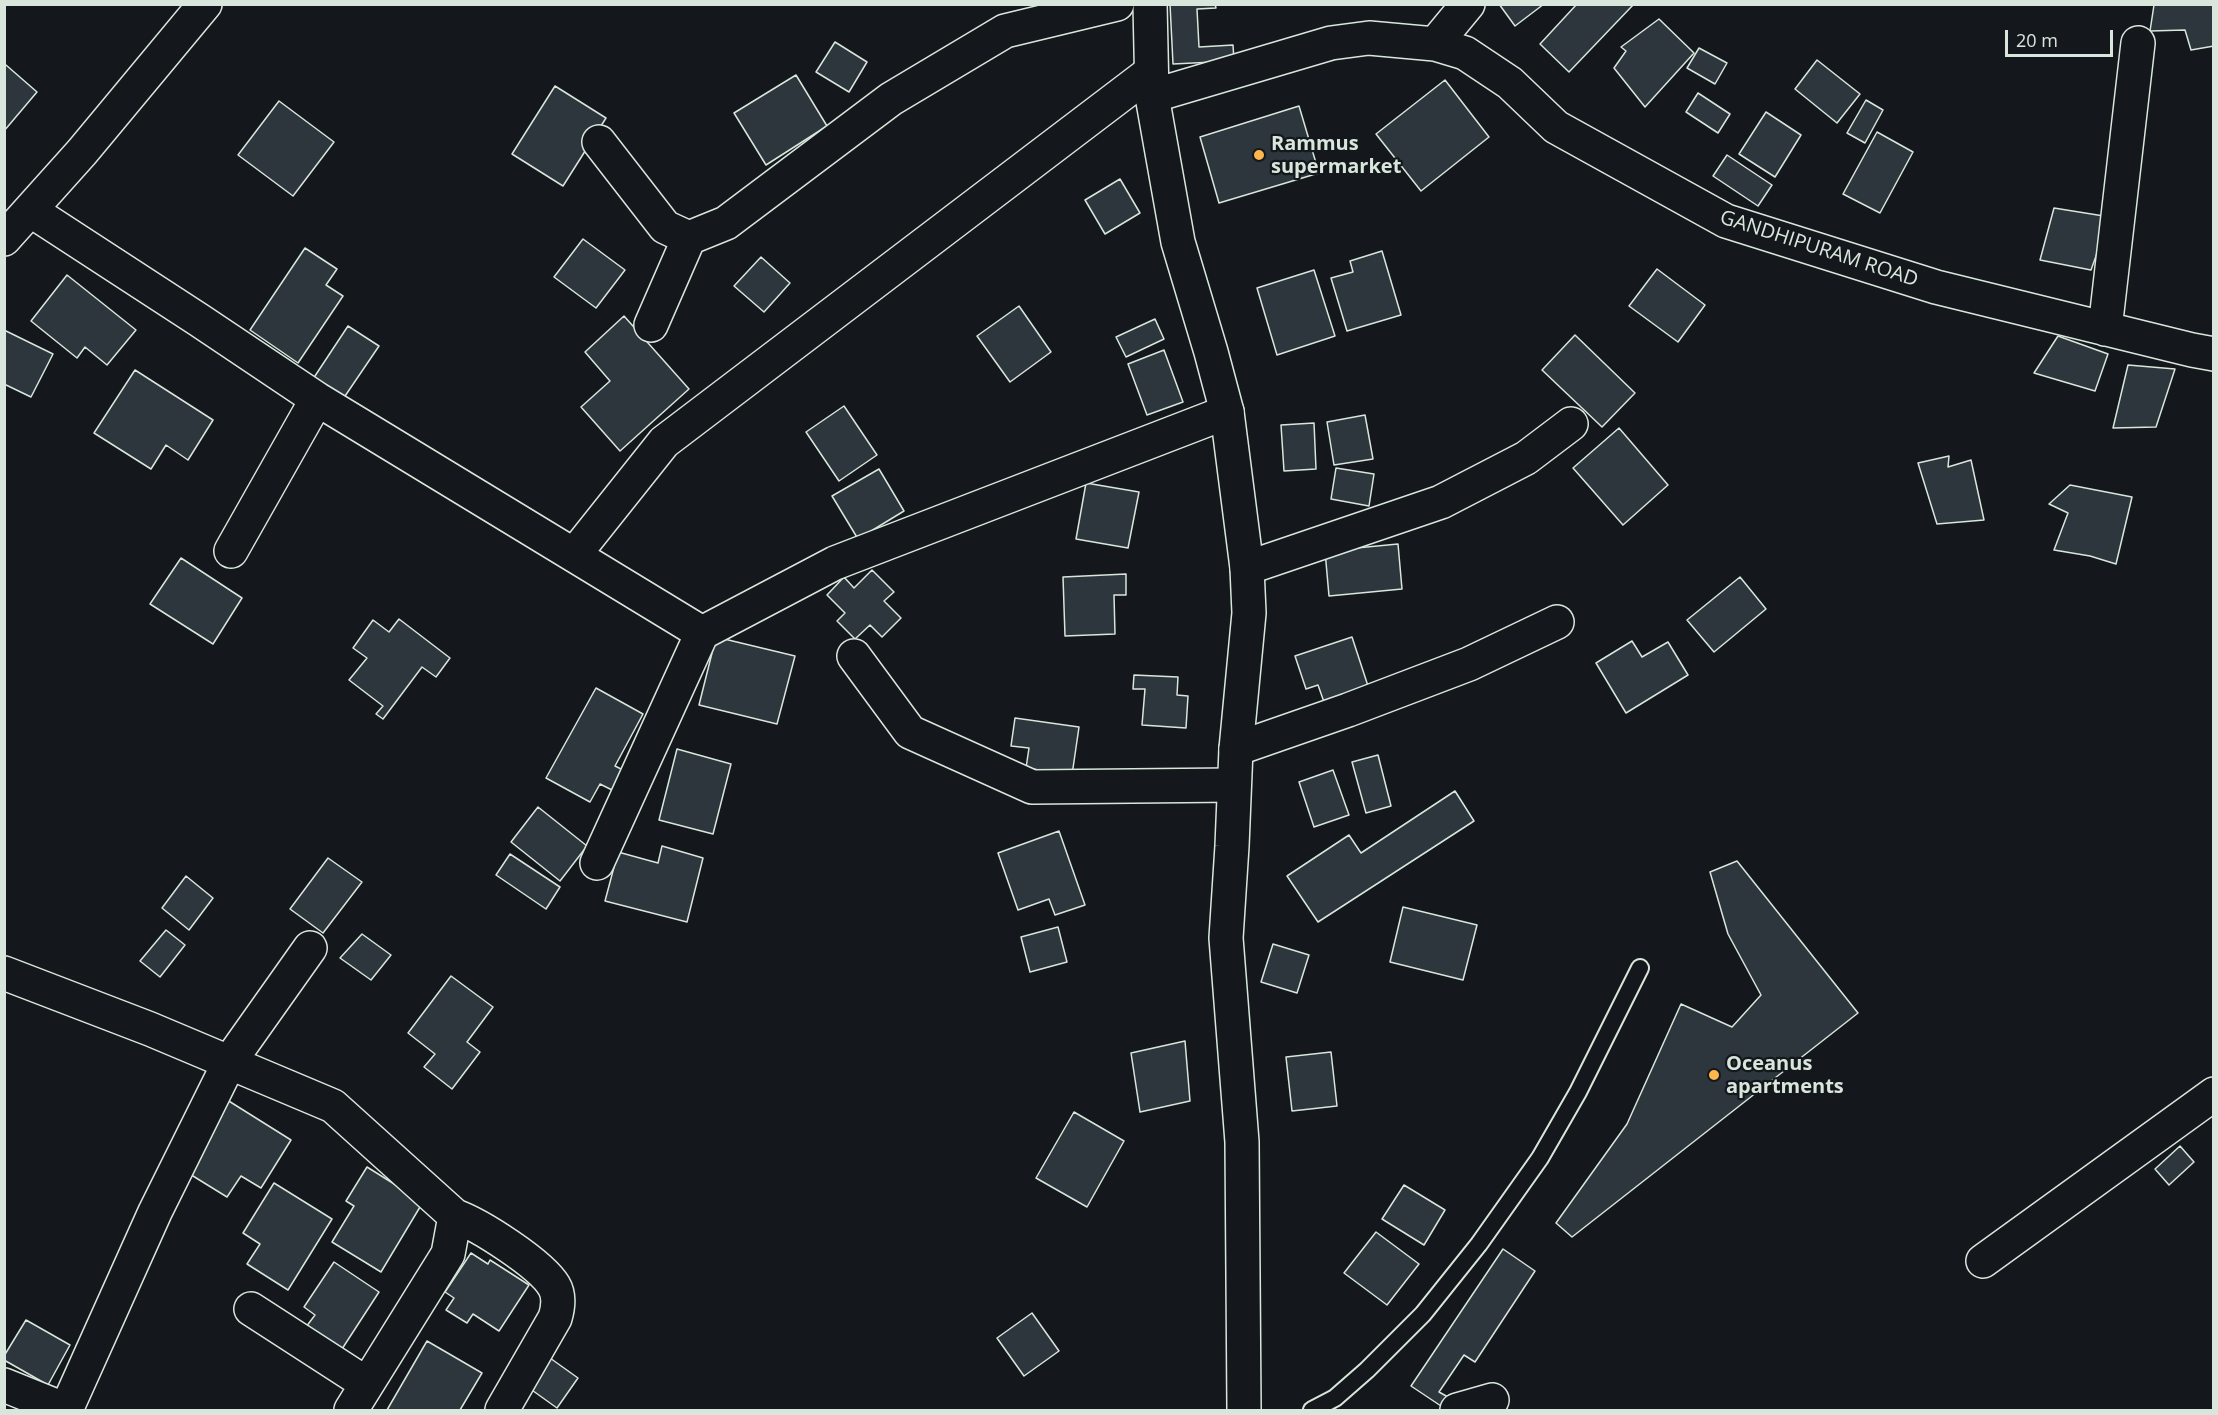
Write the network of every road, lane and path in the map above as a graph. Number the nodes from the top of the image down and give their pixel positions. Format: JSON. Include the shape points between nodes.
{"nodes":[{"id":1,"x":205,"y":4,"type":"edge"},
{"id":2,"x":1117,"y":4,"type":"edge"},
{"id":3,"x":1150,"y":4,"type":"edge"},
{"id":4,"x":1468,"y":4,"type":"edge"},
{"id":5,"x":2138,"y":43,"type":"dead end"},
{"id":6,"x":1435,"y":44,"type":"junction"},
{"id":7,"x":1151,"y":84,"type":"junction"},
{"id":8,"x":599,"y":142,"type":"dead end"},
{"id":9,"x":30,"y":210,"type":"junction"},
{"id":10,"x":689,"y":238,"type":"junction"},
{"id":11,"x":4,"y":239,"type":"edge"},
{"id":12,"x":651,"y":325,"type":"dead end"},
{"id":13,"x":2105,"y":329,"type":"junction"},
{"id":14,"x":2214,"y":354,"type":"edge"},
{"id":15,"x":317,"y":399,"type":"junction"},
{"id":16,"x":1227,"y":412,"type":"junction"},
{"id":17,"x":1571,"y":424,"type":"dead end"},
{"id":18,"x":231,"y":551,"type":"dead end"},
{"id":19,"x":574,"y":555,"type":"junction"},
{"id":20,"x":1247,"y":568,"type":"junction"},
{"id":21,"x":1557,"y":622,"type":"dead end"},
{"id":22,"x":702,"y":633,"type":"junction"},
{"id":23,"x":854,"y":656,"type":"dead end"},
{"id":24,"x":1236,"y":749,"type":"junction"},
{"id":25,"x":1234,"y":784,"type":"junction"},
{"id":26,"x":597,"y":863,"type":"dead end"},
{"id":27,"x":310,"y":948,"type":"dead end"},
{"id":28,"x":1640,"y":968,"type":"dead end"},
{"id":29,"x":4,"y":973,"type":"edge"},
{"id":30,"x":230,"y":1061,"type":"junction"},
{"id":31,"x":2214,"y":1094,"type":"edge"},
{"id":32,"x":455,"y":1216,"type":"junction"},
{"id":33,"x":1983,"y":1261,"type":"dead end"},
{"id":34,"x":251,"y":1309,"type":"dead end"},
{"id":35,"x":4,"y":1385,"type":"edge"},
{"id":36,"x":359,"y":1397,"type":"edge"},
{"id":37,"x":1492,"y":1400,"type":"dead end"},
{"id":38,"x":1242,"y":1409,"type":"edge"},
{"id":39,"x":67,"y":1410,"type":"edge"},
{"id":40,"x":502,"y":1410,"type":"edge"},
{"id":41,"x":1312,"y":1410,"type":"edge"},
{"id":42,"x":1457,"y":1410,"type":"edge"}],
"edges":[{"from":1,"to":9,"type":"street"},
{"from":2,"to":10,"type":"street","via":[[1005,31],[891,99],[726,223]]},
{"from":3,"to":7,"type":"street"},
{"from":4,"to":6,"type":"street"},
{"from":5,"to":13,"type":"street"},
{"from":6,"to":7,"type":"street","name":"GANDHIPURAM ROAD","via":[[1369,38]]},
{"from":6,"to":13,"type":"street","name":"GANDHIPURAM ROAD","via":[[1465,53],[1510,83],[1556,127],[1726,221],[1936,287]]},
{"from":7,"to":16,"type":"street","via":[[1178,242]]},
{"from":7,"to":19,"type":"street","via":[[664,441]]},
{"from":8,"to":10,"type":"street","via":[[665,227]]},
{"from":9,"to":11,"type":"street"},
{"from":9,"to":15,"type":"street"},
{"from":10,"to":12,"type":"street"},
{"from":13,"to":14,"type":"street","name":"GANDHIPURAM ROAD"},
{"from":15,"to":18,"type":"street"},
{"from":15,"to":19,"type":"street"},
{"from":16,"to":20,"type":"street"},
{"from":16,"to":22,"type":"street","via":[[835,563]]},
{"from":17,"to":20,"type":"street","via":[[1526,458],[1441,502]]},
{"from":19,"to":22,"type":"street"},
{"from":20,"to":24,"type":"street","via":[[1249,614]]},
{"from":21,"to":24,"type":"street","via":[[1469,664]]},
{"from":22,"to":26,"type":"street"},
{"from":23,"to":25,"type":"street","via":[[910,732],[1032,787]]},
{"from":24,"to":25,"type":"street"},
{"from":25,"to":38,"type":"street","via":[[1226,938],[1242,1143]]},
{"from":27,"to":30,"type":"street"},
{"from":28,"to":41,"type":"lane","via":[[1546,1148],[1479,1244],[1422,1314],[1375,1362],[1335,1398]]},
{"from":29,"to":30,"type":"street"},
{"from":30,"to":32,"type":"street","via":[[333,1106]]},
{"from":30,"to":39,"type":"street","via":[[155,1212]]},
{"from":31,"to":33,"type":"street"},
{"from":32,"to":36,"type":"street","via":[[448,1254]]},
{"from":32,"to":40,"type":"street","via":[[488,1232],[545,1273],[556,1288],[555,1318]]},
{"from":34,"to":36,"type":"street"},
{"from":35,"to":39,"type":"street"},
{"from":37,"to":42,"type":"street"}]}
